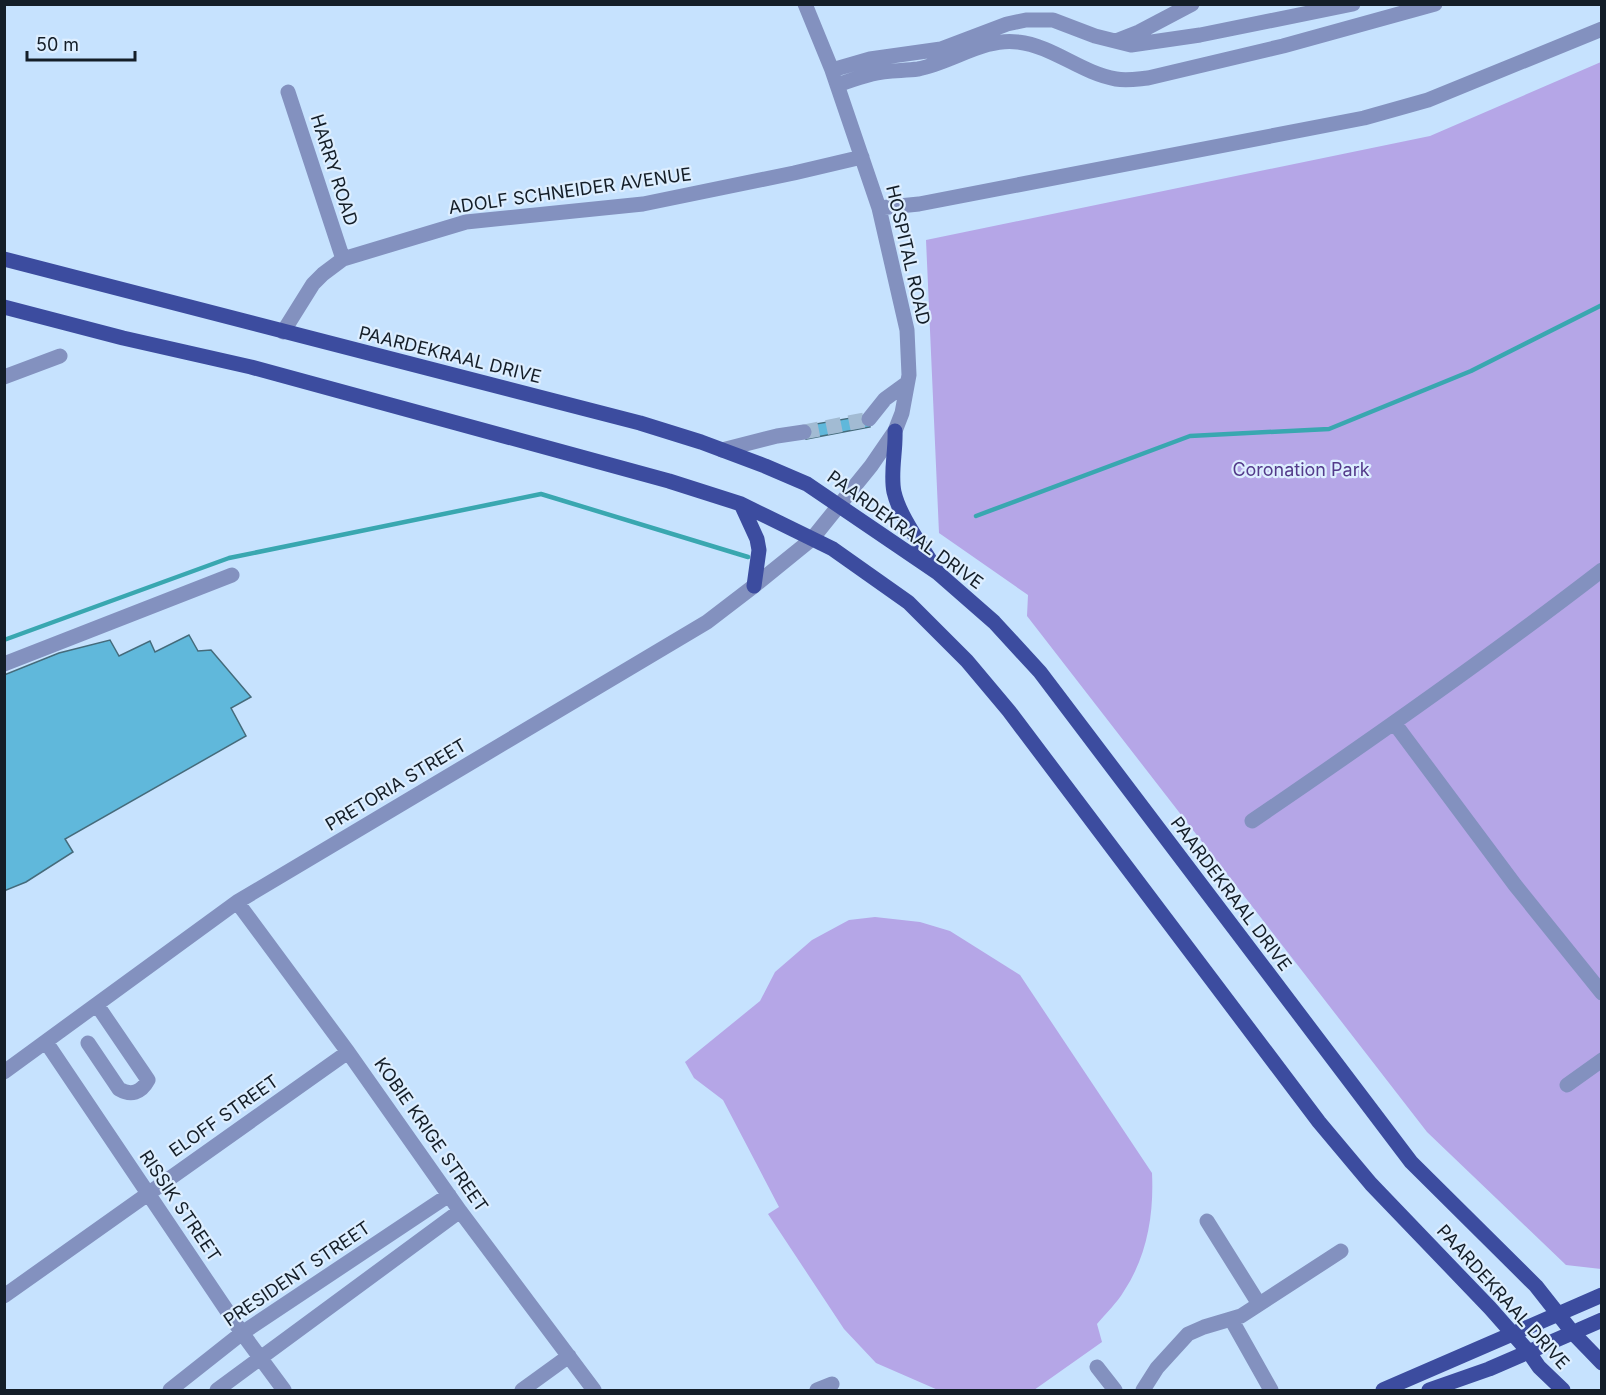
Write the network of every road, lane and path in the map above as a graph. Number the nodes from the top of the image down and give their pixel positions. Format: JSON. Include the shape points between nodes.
{"nodes":[{"id":1,"x":805,"y":4,"type":"edge"},
{"id":2,"x":1192,"y":4,"type":"edge"},
{"id":3,"x":1353,"y":4,"type":"edge"},
{"id":4,"x":1435,"y":4,"type":"edge"},
{"id":5,"x":1602,"y":29,"type":"edge"},
{"id":6,"x":1113,"y":42,"type":"junction"},
{"id":7,"x":832,"y":70,"type":"junction"},
{"id":8,"x":837,"y":85,"type":"junction"},
{"id":9,"x":288,"y":93,"type":"dead end"},
{"id":10,"x":862,"y":157,"type":"junction"},
{"id":11,"x":879,"y":208,"type":"junction"},
{"id":12,"x":4,"y":259,"type":"edge"},
{"id":13,"x":343,"y":260,"type":"junction"},
{"id":14,"x":4,"y":307,"type":"edge"},
{"id":15,"x":283,"y":332,"type":"junction"},
{"id":16,"x":60,"y":357,"type":"dead end"},
{"id":17,"x":4,"y":377,"type":"edge"},
{"id":18,"x":907,"y":383,"type":"junction"},
{"id":19,"x":869,"y":419,"type":"tunnel mouth"},
{"id":20,"x":895,"y":431,"type":"junction"},
{"id":21,"x":804,"y":432,"type":"tunnel mouth"},
{"id":22,"x":722,"y":450,"type":"junction"},
{"id":23,"x":741,"y":504,"type":"junction"},
{"id":24,"x":839,"y":505,"type":"junction"},
{"id":25,"x":812,"y":539,"type":"junction"},
{"id":26,"x":1602,"y":570,"type":"edge"},
{"id":27,"x":938,"y":573,"type":"junction"},
{"id":28,"x":232,"y":575,"type":"dead end"},
{"id":29,"x":754,"y":586,"type":"junction"},
{"id":30,"x":4,"y":664,"type":"edge"},
{"id":31,"x":1395,"y":724,"type":"junction"},
{"id":32,"x":1252,"y":821,"type":"dead end"},
{"id":33,"x":237,"y":902,"type":"junction"},
{"id":34,"x":1602,"y":993,"type":"edge"},
{"id":35,"x":97,"y":1005,"type":"junction"},
{"id":36,"x":46,"y":1042,"type":"junction"},
{"id":37,"x":88,"y":1043,"type":"dead end"},
{"id":38,"x":348,"y":1052,"type":"junction"},
{"id":39,"x":1602,"y":1060,"type":"edge"},
{"id":40,"x":4,"y":1072,"type":"edge"},
{"id":41,"x":1567,"y":1085,"type":"dead end"},
{"id":42,"x":148,"y":1194,"type":"junction"},
{"id":43,"x":449,"y":1195,"type":"junction"},
{"id":44,"x":460,"y":1211,"type":"junction"},
{"id":45,"x":1207,"y":1221,"type":"dead end"},
{"id":46,"x":1341,"y":1251,"type":"dead end"},
{"id":47,"x":1602,"y":1294,"type":"edge"},
{"id":48,"x":4,"y":1296,"type":"edge"},
{"id":49,"x":1259,"y":1304,"type":"junction"},
{"id":50,"x":1557,"y":1314,"type":"junction"},
{"id":51,"x":1231,"y":1319,"type":"junction"},
{"id":52,"x":1602,"y":1320,"type":"edge"},
{"id":53,"x":242,"y":1333,"type":"junction"},
{"id":54,"x":1512,"y":1333,"type":"junction"},
{"id":55,"x":1573,"y":1334,"type":"junction"},
{"id":56,"x":1528,"y":1351,"type":"junction"},
{"id":57,"x":569,"y":1356,"type":"junction"},
{"id":58,"x":259,"y":1358,"type":"junction"},
{"id":59,"x":1602,"y":1363,"type":"edge"},
{"id":60,"x":1097,"y":1367,"type":"dead end"},
{"id":61,"x":832,"y":1383,"type":"dead end"},
{"id":62,"x":170,"y":1390,"type":"edge"},
{"id":63,"x":217,"y":1390,"type":"edge"},
{"id":64,"x":284,"y":1390,"type":"edge"},
{"id":65,"x":522,"y":1390,"type":"edge"},
{"id":66,"x":594,"y":1390,"type":"edge"},
{"id":67,"x":818,"y":1390,"type":"edge"},
{"id":68,"x":1115,"y":1390,"type":"edge"},
{"id":69,"x":1143,"y":1390,"type":"edge"},
{"id":70,"x":1271,"y":1390,"type":"edge"},
{"id":71,"x":1383,"y":1390,"type":"edge"},
{"id":72,"x":1429,"y":1390,"type":"edge"},
{"id":73,"x":1563,"y":1390,"type":"edge"}],
"edges":[{"from":1,"to":7,"type":"street","name":"HOSPITAL ROAD"},
{"from":2,"to":6,"type":"street"},
{"from":3,"to":6,"type":"street","via":[[1158,42]]},
{"from":4,"to":8,"type":"street","via":[[1148,78],[1116,79],[1036,46],[1004,41],[918,69],[872,74]]},
{"from":5,"to":11,"type":"street","via":[[1428,100],[1373,115],[919,204]]},
{"from":6,"to":7,"type":"street","via":[[1053,21],[1026,20],[941,49],[870,59]]},
{"from":7,"to":8,"type":"street","name":"HOSPITAL ROAD"},
{"from":8,"to":10,"type":"street","name":"HOSPITAL ROAD"},
{"from":9,"to":13,"type":"street","name":"HARRY ROAD"},
{"from":10,"to":11,"type":"street","name":"HOSPITAL ROAD"},
{"from":10,"to":13,"type":"street","name":"ADOLF SCHNEIDER AVENUE","via":[[643,204],[466,222]]},
{"from":11,"to":18,"type":"street","name":"HOSPITAL ROAD","via":[[907,330]]},
{"from":12,"to":15,"type":"main road","name":"PAARDEKRAAL DRIVE"},
{"from":13,"to":15,"type":"street","name":"ADOLF SCHNEIDER AVENUE","via":[[313,284]]},
{"from":14,"to":23,"type":"main road","name":"PAARDEKRAAL DRIVE","via":[[251,367]]},
{"from":15,"to":22,"type":"main road","name":"PAARDEKRAAL DRIVE","via":[[640,423]]},
{"from":16,"to":17,"type":"street"},
{"from":18,"to":19,"type":"street","via":[[885,399]]},
{"from":18,"to":20,"type":"street","name":"HOSPITAL ROAD"},
{"from":20,"to":24,"type":"street","name":"HOSPITAL ROAD"},
{"from":20,"to":27,"type":"main road","via":[[894,492]]},
{"from":21,"to":22,"type":"street"},
{"from":22,"to":24,"type":"main road","name":"PAARDEKRAAL DRIVE","via":[[807,484]]},
{"from":23,"to":25,"type":"main road","name":"PAARDEKRAAL DRIVE"},
{"from":23,"to":29,"type":"main road","via":[[759,550]]},
{"from":24,"to":25,"type":"street","name":"HOSPITAL ROAD"},
{"from":24,"to":27,"type":"main road","name":"PAARDEKRAAL DRIVE"},
{"from":25,"to":29,"type":"street","name":"PRETORIA STREET"},
{"from":25,"to":54,"type":"main road","name":"PAARDEKRAAL DRIVE","via":[[833,549],[908,602],[967,661],[1009,711],[1319,1122],[1371,1184]]},
{"from":26,"to":31,"type":"street"},
{"from":27,"to":50,"type":"main road","name":"PAARDEKRAAL DRIVE","via":[[994,622],[1040,672],[1411,1162],[1536,1286]]},
{"from":28,"to":30,"type":"street"},
{"from":29,"to":33,"type":"street","name":"PRETORIA STREET","via":[[664,649]]},
{"from":31,"to":32,"type":"street"},
{"from":31,"to":34,"type":"street","via":[[1515,885]]},
{"from":33,"to":35,"type":"street","name":"PRETORIA STREET"},
{"from":33,"to":38,"type":"street","name":"KOBIE KRIGE STREET"},
{"from":35,"to":36,"type":"street","name":"PRETORIA STREET"},
{"from":35,"to":37,"type":"street","via":[[144,1074],[145,1086],[136,1093],[127,1094],[119,1089]]},
{"from":36,"to":40,"type":"street","name":"PRETORIA STREET"},
{"from":36,"to":42,"type":"street","name":"RISSIK STREET"},
{"from":38,"to":42,"type":"street","name":"ELOFF STREET"},
{"from":38,"to":43,"type":"street","name":"KOBIE KRIGE STREET"},
{"from":39,"to":41,"type":"street"},
{"from":42,"to":48,"type":"street","name":"ELOFF STREET"},
{"from":42,"to":53,"type":"street","name":"RISSIK STREET"},
{"from":43,"to":44,"type":"street","name":"KOBIE KRIGE STREET"},
{"from":43,"to":53,"type":"street","name":"PRESIDENT STREET"},
{"from":44,"to":57,"type":"street","name":"KOBIE KRIGE STREET"},
{"from":44,"to":58,"type":"street"},
{"from":45,"to":49,"type":"street"},
{"from":46,"to":49,"type":"street"},
{"from":47,"to":50,"type":"main road"},
{"from":49,"to":51,"type":"street"},
{"from":50,"to":54,"type":"main road"},
{"from":50,"to":55,"type":"main road","name":"PAARDEKRAAL DRIVE"},
{"from":51,"to":69,"type":"street","via":[[1188,1334]]},
{"from":51,"to":70,"type":"street"},
{"from":52,"to":55,"type":"main road"},
{"from":53,"to":58,"type":"street","name":"RISSIK STREET"},
{"from":53,"to":62,"type":"street","name":"PRESIDENT STREET"},
{"from":54,"to":56,"type":"main road","name":"PAARDEKRAAL DRIVE"},
{"from":54,"to":71,"type":"main road"},
{"from":55,"to":56,"type":"main road"},
{"from":55,"to":59,"type":"main road","name":"PAARDEKRAAL DRIVE"},
{"from":56,"to":72,"type":"main road"},
{"from":56,"to":73,"type":"main road","name":"PAARDEKRAAL DRIVE"},
{"from":57,"to":65,"type":"street"},
{"from":57,"to":66,"type":"street","name":"KOBIE KRIGE STREET"},
{"from":58,"to":63,"type":"street"},
{"from":58,"to":64,"type":"street","name":"RISSIK STREET"},
{"from":60,"to":68,"type":"street"},
{"from":61,"to":67,"type":"street"}]}
